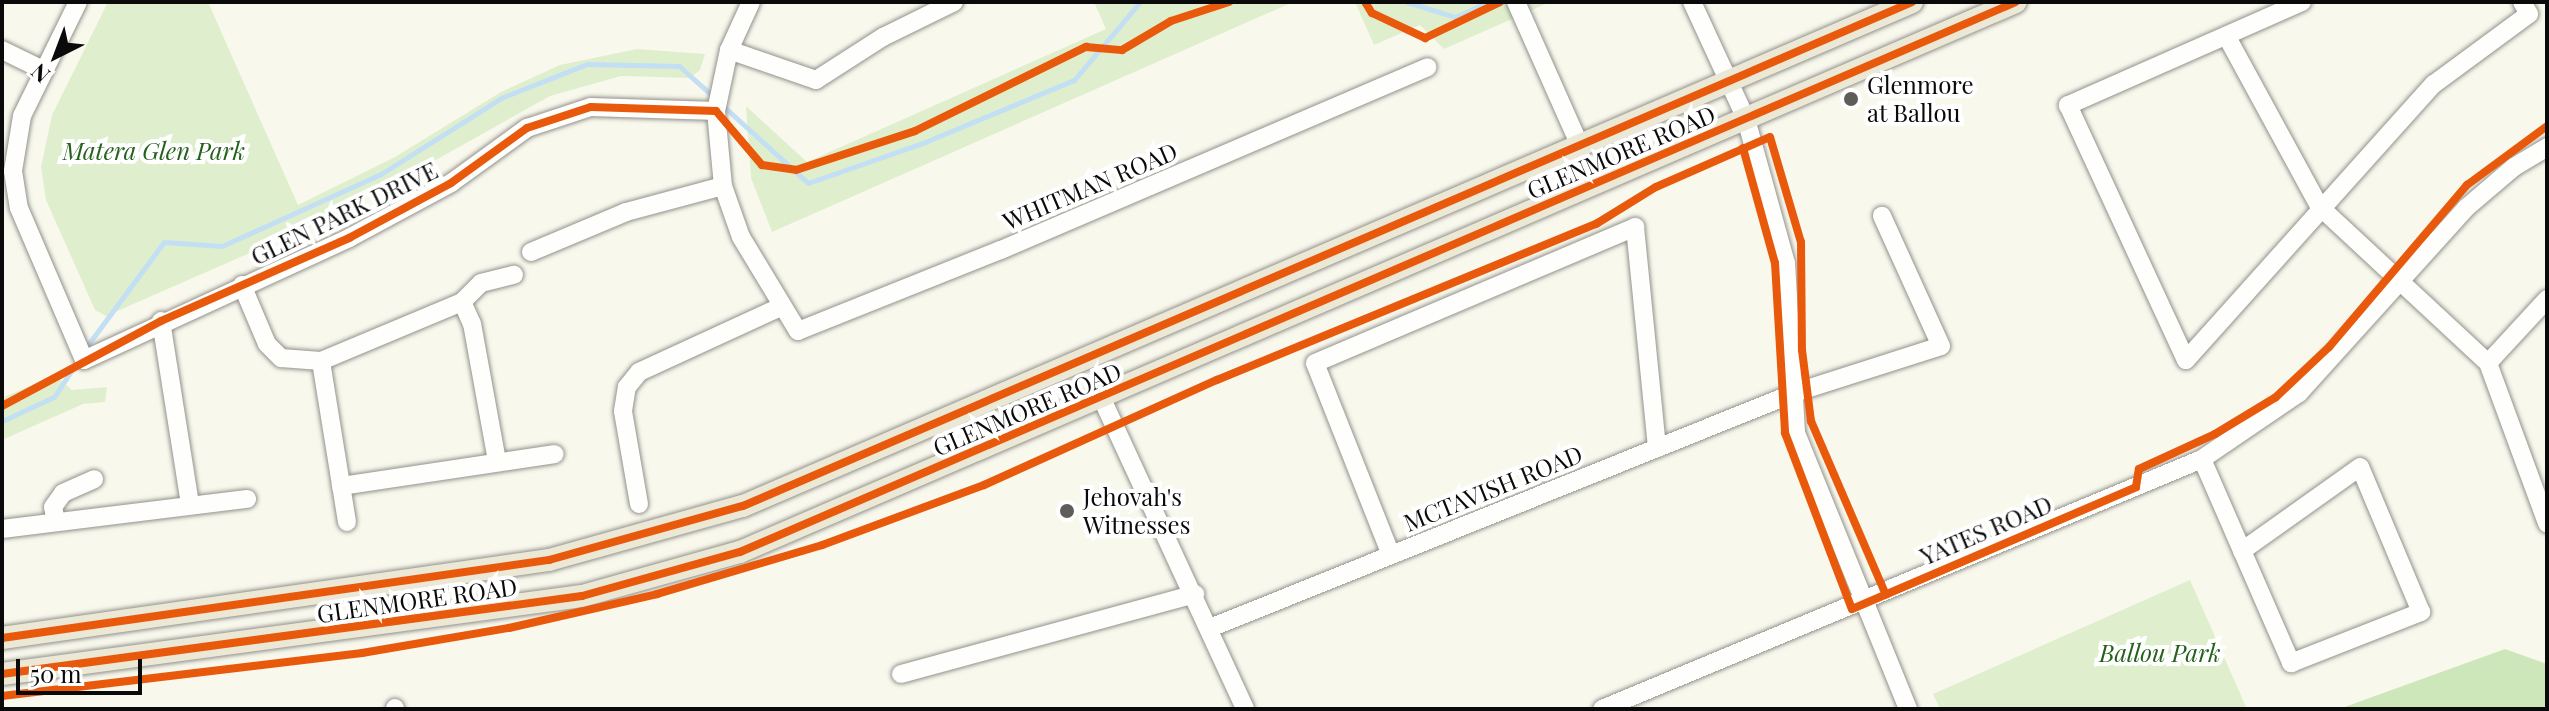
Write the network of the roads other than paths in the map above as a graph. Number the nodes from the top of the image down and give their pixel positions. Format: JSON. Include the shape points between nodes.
{"nodes":[{"id":1,"x":78,"y":2,"type":"edge"},
{"id":2,"x":751,"y":2,"type":"edge"},
{"id":3,"x":954,"y":2,"type":"edge"},
{"id":4,"x":1516,"y":2,"type":"edge"},
{"id":5,"x":1692,"y":2,"type":"edge"},
{"id":6,"x":1912,"y":2,"type":"edge"},
{"id":7,"x":2016,"y":2,"type":"edge"},
{"id":8,"x":2302,"y":2,"type":"edge"},
{"id":9,"x":2522,"y":2,"type":"edge"},
{"id":10,"x":2227,"y":37,"type":"junction"},
{"id":11,"x":2,"y":50,"type":"edge"},
{"id":12,"x":729,"y":50,"type":"junction"},
{"id":13,"x":1427,"y":67,"type":"dead end"},
{"id":14,"x":41,"y":69,"type":"junction"},
{"id":15,"x":1728,"y":82,"type":"junction"},
{"id":16,"x":716,"y":111,"type":"junction"},
{"id":17,"x":1746,"y":119,"type":"junction"},
{"id":18,"x":1580,"y":146,"type":"junction"},
{"id":19,"x":2547,"y":147,"type":"edge"},
{"id":20,"x":723,"y":186,"type":"junction"},
{"id":21,"x":2319,"y":206,"type":"junction"},
{"id":22,"x":1882,"y":216,"type":"dead end"},
{"id":23,"x":531,"y":252,"type":"dead end"},
{"id":24,"x":514,"y":275,"type":"dead end"},
{"id":25,"x":2399,"y":283,"type":"junction"},
{"id":26,"x":242,"y":285,"type":"junction"},
{"id":27,"x":2547,"y":299,"type":"edge"},
{"id":28,"x":462,"y":302,"type":"junction"},
{"id":29,"x":780,"y":307,"type":"junction"},
{"id":30,"x":161,"y":321,"type":"junction"},
{"id":31,"x":321,"y":361,"type":"junction"},
{"id":32,"x":2488,"y":363,"type":"junction"},
{"id":33,"x":1794,"y":393,"type":"junction"},
{"id":34,"x":1102,"y":399,"type":"junction"},
{"id":35,"x":1657,"y":448,"type":"junction"},
{"id":36,"x":555,"y":454,"type":"dead end"},
{"id":37,"x":2202,"y":459,"type":"junction"},
{"id":38,"x":497,"y":461,"type":"junction"},
{"id":39,"x":94,"y":479,"type":"dead end"},
{"id":40,"x":341,"y":486,"type":"junction"},
{"id":41,"x":247,"y":499,"type":"dead end"},
{"id":42,"x":639,"y":504,"type":"dead end"},
{"id":43,"x":190,"y":505,"type":"junction"},
{"id":44,"x":56,"y":522,"type":"junction"},
{"id":45,"x":347,"y":522,"type":"dead end"},
{"id":46,"x":2547,"y":523,"type":"edge"},
{"id":47,"x":2,"y":529,"type":"edge"},
{"id":48,"x":2242,"y":551,"type":"junction"},
{"id":49,"x":1391,"y":555,"type":"junction"},
{"id":50,"x":1195,"y":594,"type":"junction"},
{"id":51,"x":1865,"y":603,"type":"junction"},
{"id":52,"x":1210,"y":628,"type":"junction"},
{"id":53,"x":2,"y":638,"type":"edge"},
{"id":54,"x":2,"y":674,"type":"edge"},
{"id":55,"x":901,"y":674,"type":"dead end"},
{"id":56,"x":1245,"y":709,"type":"edge"},
{"id":57,"x":1602,"y":709,"type":"edge"},
{"id":58,"x":1908,"y":709,"type":"edge"}],
"edges":[{"from":1,"to":14,"type":"street","name":"GLEN PARK DRIVE"},
{"from":2,"to":12,"type":"street","name":"WHITMAN ROAD"},
{"from":3,"to":12,"type":"street","via":[[883,37],[816,80]]},
{"from":4,"to":18,"type":"street"},
{"from":5,"to":15,"type":"street"},
{"from":6,"to":15,"type":"main road","name":"GLENMORE ROAD"},
{"from":7,"to":17,"type":"main road","name":"GLENMORE ROAD"},
{"from":8,"to":10,"type":"street"},
{"from":9,"to":21,"type":"street","via":[[2529,14],[2434,84]]},
{"from":10,"to":21,"type":"street"},
{"from":10,"to":21,"type":"street","via":[[2068,105],[2186,360]]},
{"from":11,"to":14,"type":"street"},
{"from":12,"to":16,"type":"street","name":"WHITMAN ROAD"},
{"from":13,"to":29,"type":"street","name":"WHITMAN ROAD","via":[[798,331]]},
{"from":14,"to":30,"type":"street","name":"GLEN PARK DRIVE","via":[[22,116],[15,183],[19,208],[84,360]]},
{"from":15,"to":17,"type":"street"},
{"from":15,"to":18,"type":"main road","name":"GLENMORE ROAD"},
{"from":16,"to":20,"type":"street","name":"WHITMAN ROAD"},
{"from":16,"to":26,"type":"street","name":"GLEN PARK DRIVE","via":[[591,107],[527,128],[451,183],[349,238]]},
{"from":17,"to":33,"type":"street","via":[[1786,263]]},
{"from":17,"to":34,"type":"main road","name":"GLENMORE ROAD"},
{"from":18,"to":53,"type":"main road","name":"GLENMORE ROAD","via":[[743,506],[549,560]]},
{"from":19,"to":25,"type":"street","name":"YATES ROAD","via":[[2466,208]]},
{"from":20,"to":23,"type":"street","via":[[626,212]]},
{"from":20,"to":29,"type":"street","name":"WHITMAN ROAD","via":[[741,237]]},
{"from":21,"to":25,"type":"street"},
{"from":22,"to":33,"type":"street","name":"MCTAVISH ROAD","via":[[1941,346]]},
{"from":24,"to":28,"type":"street","name":"GLEN PARK DRIVE","via":[[481,283]]},
{"from":25,"to":32,"type":"street"},
{"from":25,"to":37,"type":"street","name":"YATES ROAD","via":[[2299,393]]},
{"from":26,"to":30,"type":"street","name":"GLEN PARK DRIVE"},
{"from":26,"to":31,"type":"street","name":"GLEN PARK DRIVE","via":[[267,344],[281,358]]},
{"from":27,"to":32,"type":"street"},
{"from":28,"to":31,"type":"street","name":"GLEN PARK DRIVE"},
{"from":28,"to":38,"type":"street","via":[[472,324]]},
{"from":29,"to":42,"type":"street","via":[[639,372],[627,387],[623,411]]},
{"from":30,"to":43,"type":"street"},
{"from":31,"to":40,"type":"street"},
{"from":32,"to":46,"type":"street"},
{"from":33,"to":35,"type":"street","name":"MCTAVISH ROAD"},
{"from":33,"to":51,"type":"street","via":[[1796,433]]},
{"from":34,"to":50,"type":"street"},
{"from":34,"to":54,"type":"main road","name":"GLENMORE ROAD","via":[[740,552],[582,596]]},
{"from":35,"to":49,"type":"street","name":"MCTAVISH ROAD"},
{"from":35,"to":49,"type":"street","via":[[1635,227],[1315,363]]},
{"from":36,"to":38,"type":"street"},
{"from":37,"to":48,"type":"street"},
{"from":37,"to":51,"type":"street","name":"YATES ROAD"},
{"from":38,"to":40,"type":"street"},
{"from":39,"to":44,"type":"street","via":[[63,493],[53,507]]},
{"from":40,"to":45,"type":"street"},
{"from":41,"to":43,"type":"street"},
{"from":43,"to":44,"type":"street"},
{"from":44,"to":47,"type":"street"},
{"from":48,"to":48,"type":"street","via":[[2291,663],[2421,612],[2360,467]]},
{"from":49,"to":52,"type":"street","name":"MCTAVISH ROAD"},
{"from":50,"to":52,"type":"street"},
{"from":50,"to":55,"type":"street"},
{"from":51,"to":57,"type":"street","name":"YATES ROAD"},
{"from":51,"to":58,"type":"street"},
{"from":52,"to":56,"type":"street"}]}
